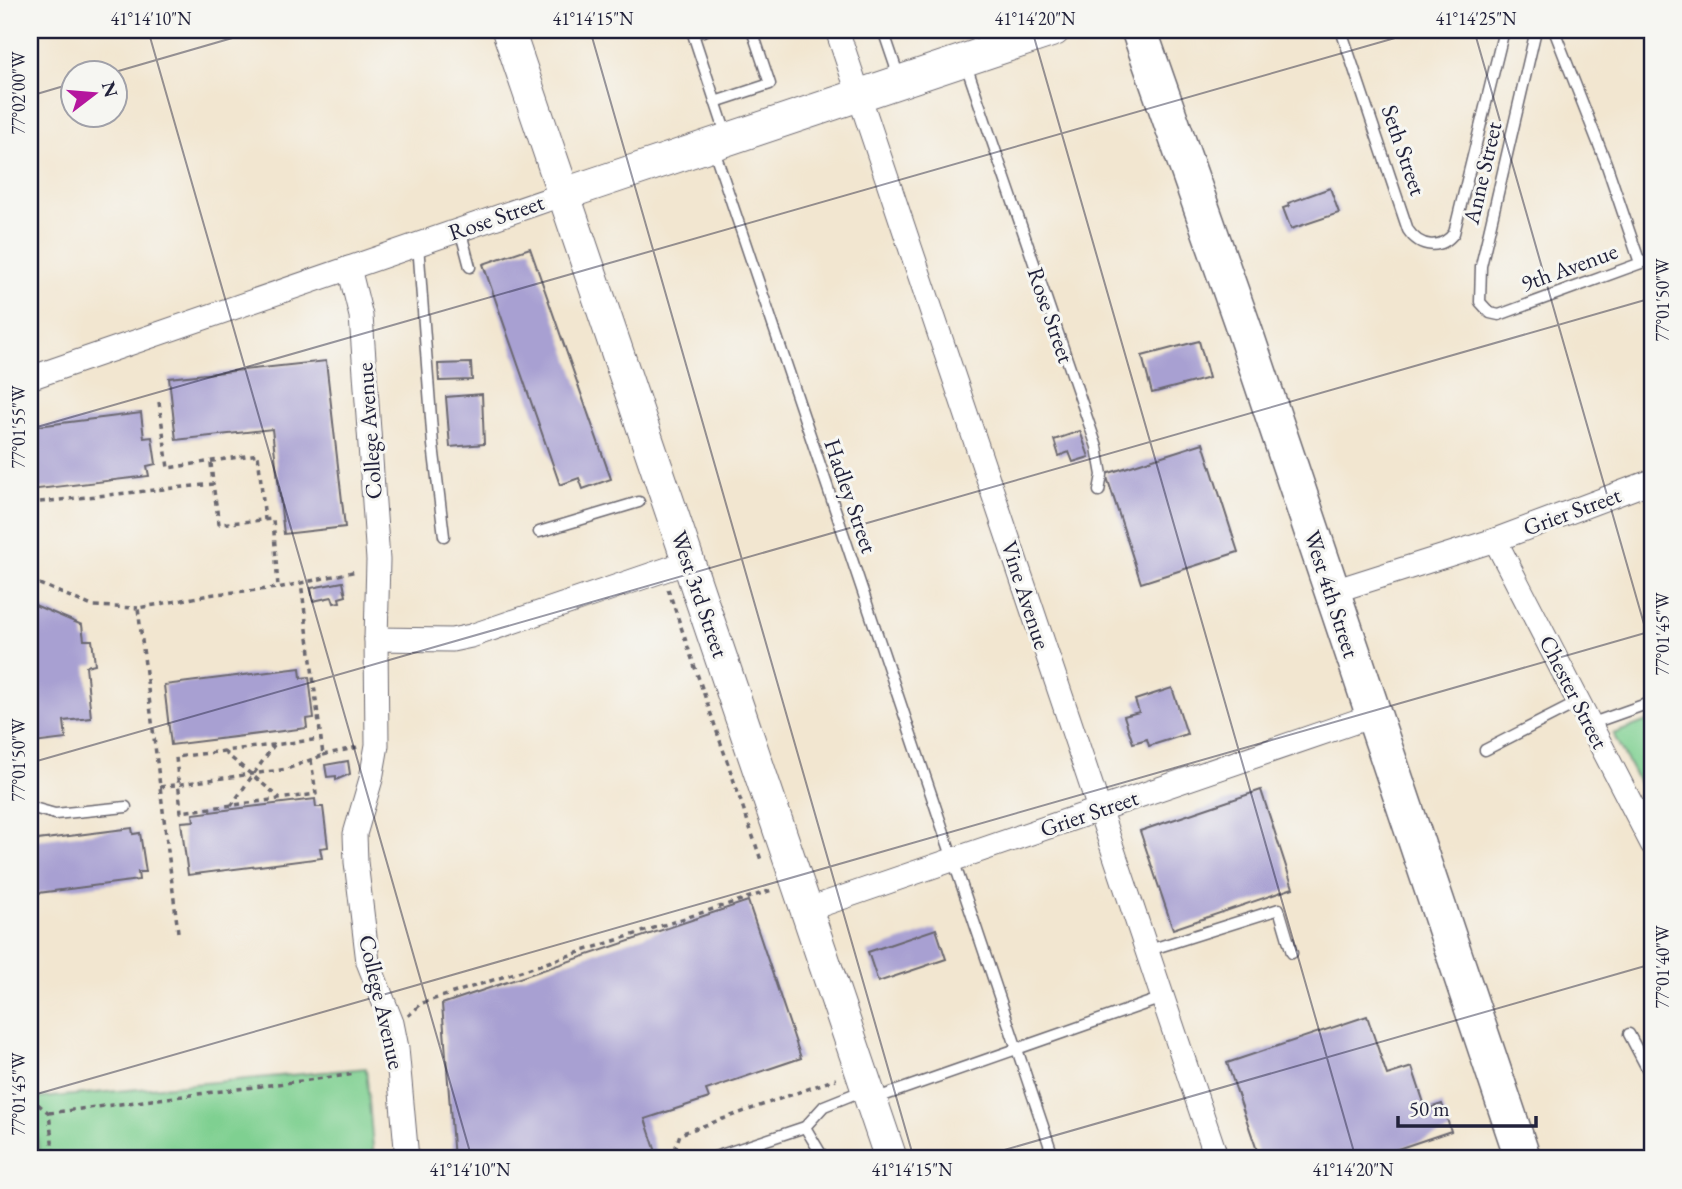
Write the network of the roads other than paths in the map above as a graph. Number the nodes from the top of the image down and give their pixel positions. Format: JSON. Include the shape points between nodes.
{"nodes":[{"id":1,"x":508,"y":30,"type":"edge"},
{"id":2,"x":706,"y":30,"type":"edge"},
{"id":3,"x":752,"y":30,"type":"edge"},
{"id":4,"x":837,"y":30,"type":"edge"},
{"id":5,"x":883,"y":30,"type":"edge"},
{"id":6,"x":1051,"y":30,"type":"edge"},
{"id":7,"x":1139,"y":30,"type":"edge"},
{"id":8,"x":1341,"y":30,"type":"edge"},
{"id":9,"x":1504,"y":30,"type":"edge"},
{"id":10,"x":1536,"y":30,"type":"edge"},
{"id":11,"x":1554,"y":30,"type":"edge"},
{"id":12,"x":964,"y":60,"type":"junction"},
{"id":13,"x":901,"y":81,"type":"junction"},
{"id":14,"x":859,"y":95,"type":"junction"},
{"id":15,"x":715,"y":102,"type":"junction"},
{"id":16,"x":720,"y":142,"type":"junction"},
{"id":17,"x":564,"y":194,"type":"junction"},
{"id":18,"x":460,"y":229,"type":"junction"},
{"id":19,"x":1454,"y":233,"type":"joint"},
{"id":20,"x":418,"y":244,"type":"junction"},
{"id":21,"x":1652,"y":259,"type":"edge"},
{"id":22,"x":1640,"y":263,"type":"junction"},
{"id":23,"x":470,"y":267,"type":"dead end"},
{"id":24,"x":349,"y":268,"type":"junction"},
{"id":25,"x":1499,"y":315,"type":"joint"},
{"id":26,"x":30,"y":378,"type":"edge"},
{"id":27,"x":1652,"y":481,"type":"edge"},
{"id":28,"x":1098,"y":491,"type":"dead end"},
{"id":29,"x":639,"y":502,"type":"dead end"},
{"id":30,"x":539,"y":533,"type":"dead end"},
{"id":31,"x":444,"y":536,"type":"dead end"},
{"id":32,"x":1495,"y":540,"type":"junction"},
{"id":33,"x":675,"y":566,"type":"junction"},
{"id":34,"x":1331,"y":592,"type":"junction"},
{"id":35,"x":376,"y":639,"type":"junction"},
{"id":36,"x":1579,"y":702,"type":"junction"},
{"id":37,"x":1652,"y":702,"type":"edge"},
{"id":38,"x":1372,"y":716,"type":"junction"},
{"id":39,"x":1590,"y":724,"type":"junction"},
{"id":40,"x":1485,"y":750,"type":"dead end"},
{"id":41,"x":30,"y":807,"type":"edge"},
{"id":42,"x":125,"y":807,"type":"dead end"},
{"id":43,"x":1098,"y":810,"type":"junction"},
{"id":44,"x":1652,"y":844,"type":"edge"},
{"id":45,"x":953,"y":860,"type":"junction"},
{"id":46,"x":791,"y":906,"type":"junction"},
{"id":47,"x":1146,"y":951,"type":"junction"},
{"id":48,"x":1292,"y":953,"type":"dead end"},
{"id":49,"x":1162,"y":998,"type":"junction"},
{"id":50,"x":1629,"y":1034,"type":"dead end"},
{"id":51,"x":1017,"y":1050,"type":"junction"},
{"id":52,"x":1652,"y":1078,"type":"edge"},
{"id":53,"x":860,"y":1095,"type":"junction"},
{"id":54,"x":805,"y":1127,"type":"junction"},
{"id":55,"x":407,"y":1159,"type":"edge"},
{"id":56,"x":709,"y":1159,"type":"edge"},
{"id":57,"x":824,"y":1159,"type":"edge"},
{"id":58,"x":891,"y":1159,"type":"edge"},
{"id":59,"x":1054,"y":1159,"type":"edge"},
{"id":60,"x":1217,"y":1159,"type":"edge"},
{"id":61,"x":1523,"y":1159,"type":"edge"}],
"edges":[{"from":1,"to":17,"type":"main road","name":"West 3rd Street"},
{"from":2,"to":15,"type":"lane","name":"Hadley Street","via":[[693,34]]},
{"from":3,"to":15,"type":"lane","via":[[770,84]]},
{"from":4,"to":14,"type":"street","name":"Vine Avenue"},
{"from":5,"to":13,"type":"lane"},
{"from":6,"to":12,"type":"main road","name":"Rose Street"},
{"from":7,"to":34,"type":"main road","name":"West 4th Street"},
{"from":8,"to":19,"type":"lane","name":"Seth Street","via":[[1408,230],[1427,245],[1448,241]]},
{"from":9,"to":19,"type":"lane","name":"Anne Street"},
{"from":10,"to":25,"type":"lane","name":"Anne Street","via":[[1481,266],[1480,302],[1485,310]]},
{"from":11,"to":22,"type":"lane"},
{"from":12,"to":13,"type":"main road","name":"Rose Street"},
{"from":12,"to":28,"type":"lane","name":"Rose Street","via":[[1094,437],[1102,475]]},
{"from":13,"to":14,"type":"main road","name":"Rose Street"},
{"from":14,"to":16,"type":"main road","name":"Rose Street"},
{"from":14,"to":43,"type":"street","name":"Vine Avenue"},
{"from":15,"to":16,"type":"lane","name":"Hadley Street"},
{"from":16,"to":17,"type":"main road","name":"Rose Street"},
{"from":16,"to":45,"type":"lane","name":"Hadley Street"},
{"from":17,"to":18,"type":"street","name":"Rose Street"},
{"from":17,"to":33,"type":"main road","name":"West 3rd Street"},
{"from":18,"to":20,"type":"street","name":"Rose Street"},
{"from":18,"to":23,"type":"lane"},
{"from":20,"to":24,"type":"street","name":"Rose Street"},
{"from":20,"to":31,"type":"lane"},
{"from":21,"to":22,"type":"lane","name":"9th Avenue"},
{"from":22,"to":25,"type":"lane","name":"9th Avenue"},
{"from":24,"to":26,"type":"street","name":"Rose Street"},
{"from":24,"to":35,"type":"street","name":"College Avenue","via":[[361,316],[378,560]]},
{"from":27,"to":32,"type":"street","name":"Grier Street"},
{"from":29,"to":30,"type":"lane"},
{"from":32,"to":34,"type":"street","name":"Grier Street"},
{"from":32,"to":36,"type":"street","name":"Chester Street"},
{"from":33,"to":35,"type":"street","via":[[471,636]]},
{"from":33,"to":46,"type":"main road","name":"West 3rd Street"},
{"from":34,"to":38,"type":"main road","name":"West 4th Street"},
{"from":35,"to":55,"type":"street","name":"College Avenue","via":[[377,745],[355,834],[356,862],[368,962],[397,1048]]},
{"from":36,"to":39,"type":"street","name":"Chester Street"},
{"from":36,"to":40,"type":"lane"},
{"from":37,"to":39,"type":"lane"},
{"from":38,"to":43,"type":"street","name":"Grier Street"},
{"from":38,"to":61,"type":"main road","name":"West 4th Street"},
{"from":39,"to":44,"type":"street","name":"Chester Street"},
{"from":41,"to":42,"type":"lane","via":[[55,814]]},
{"from":43,"to":45,"type":"street","name":"Grier Street"},
{"from":43,"to":47,"type":"street","name":"Vine Avenue"},
{"from":45,"to":46,"type":"street","name":"Grier Street"},
{"from":45,"to":51,"type":"lane","name":"Hadley Street"},
{"from":46,"to":53,"type":"main road","name":"West 3rd Street"},
{"from":47,"to":48,"type":"lane","via":[[1279,909]]},
{"from":47,"to":49,"type":"street","name":"Vine Avenue"},
{"from":49,"to":51,"type":"lane"},
{"from":49,"to":60,"type":"street","name":"Vine Avenue"},
{"from":50,"to":52,"type":"lane"},
{"from":51,"to":53,"type":"lane"},
{"from":51,"to":59,"type":"lane","name":"Hadley Street"},
{"from":53,"to":54,"type":"lane","via":[[824,1106]]},
{"from":53,"to":58,"type":"main road","name":"West 3rd Street"},
{"from":54,"to":56,"type":"lane"},
{"from":54,"to":57,"type":"lane"}]}
